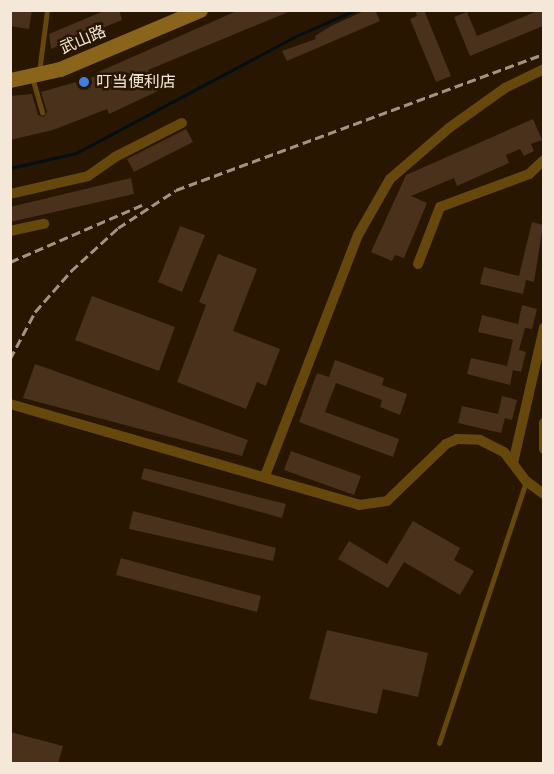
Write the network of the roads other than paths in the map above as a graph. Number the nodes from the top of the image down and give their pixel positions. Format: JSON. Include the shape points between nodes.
{"nodes":[{"id":1,"x":47,"y":10,"type":"edge"},
{"id":2,"x":198,"y":11,"type":"edge"},
{"id":3,"x":543,"y":69,"type":"edge"},
{"id":4,"x":35,"y":75,"type":"junction"},
{"id":5,"x":10,"y":80,"type":"edge"},
{"id":6,"x":42,"y":113,"type":"dead end"},
{"id":7,"x":182,"y":123,"type":"dead end"},
{"id":8,"x":543,"y":160,"type":"edge"},
{"id":9,"x":10,"y":194,"type":"edge"},
{"id":10,"x":44,"y":224,"type":"dead end"},
{"id":11,"x":10,"y":231,"type":"edge"},
{"id":12,"x":418,"y":264,"type":"dead end"},
{"id":13,"x":543,"y":328,"type":"edge"},
{"id":14,"x":10,"y":404,"type":"edge"},
{"id":15,"x":543,"y":423,"type":"edge"},
{"id":16,"x":543,"y":449,"type":"edge"},
{"id":17,"x":513,"y":463,"type":"junction"},
{"id":18,"x":265,"y":476,"type":"junction"},
{"id":19,"x":526,"y":481,"type":"junction"},
{"id":20,"x":543,"y":494,"type":"edge"},
{"id":21,"x":439,"y":743,"type":"dead end"}],
"edges":[{"from":1,"to":4,"type":"lane"},
{"from":2,"to":4,"type":"main road","name":"武山路","via":[[60,69]]},
{"from":3,"to":18,"type":"street","via":[[505,88],[449,128],[390,179],[358,235]]},
{"from":4,"to":5,"type":"main road","name":"武山路"},
{"from":4,"to":6,"type":"lane"},
{"from":7,"to":9,"type":"street","via":[[115,157],[88,176]]},
{"from":8,"to":12,"type":"street","via":[[529,174],[440,207]]},
{"from":10,"to":11,"type":"street"},
{"from":13,"to":17,"type":"street"},
{"from":14,"to":18,"type":"street"},
{"from":15,"to":16,"type":"street"},
{"from":17,"to":18,"type":"street","via":[[490,444],[457,439],[435,453],[387,501],[371,505],[345,503]]},
{"from":17,"to":19,"type":"street"},
{"from":19,"to":20,"type":"street"},
{"from":19,"to":21,"type":"lane"}]}
